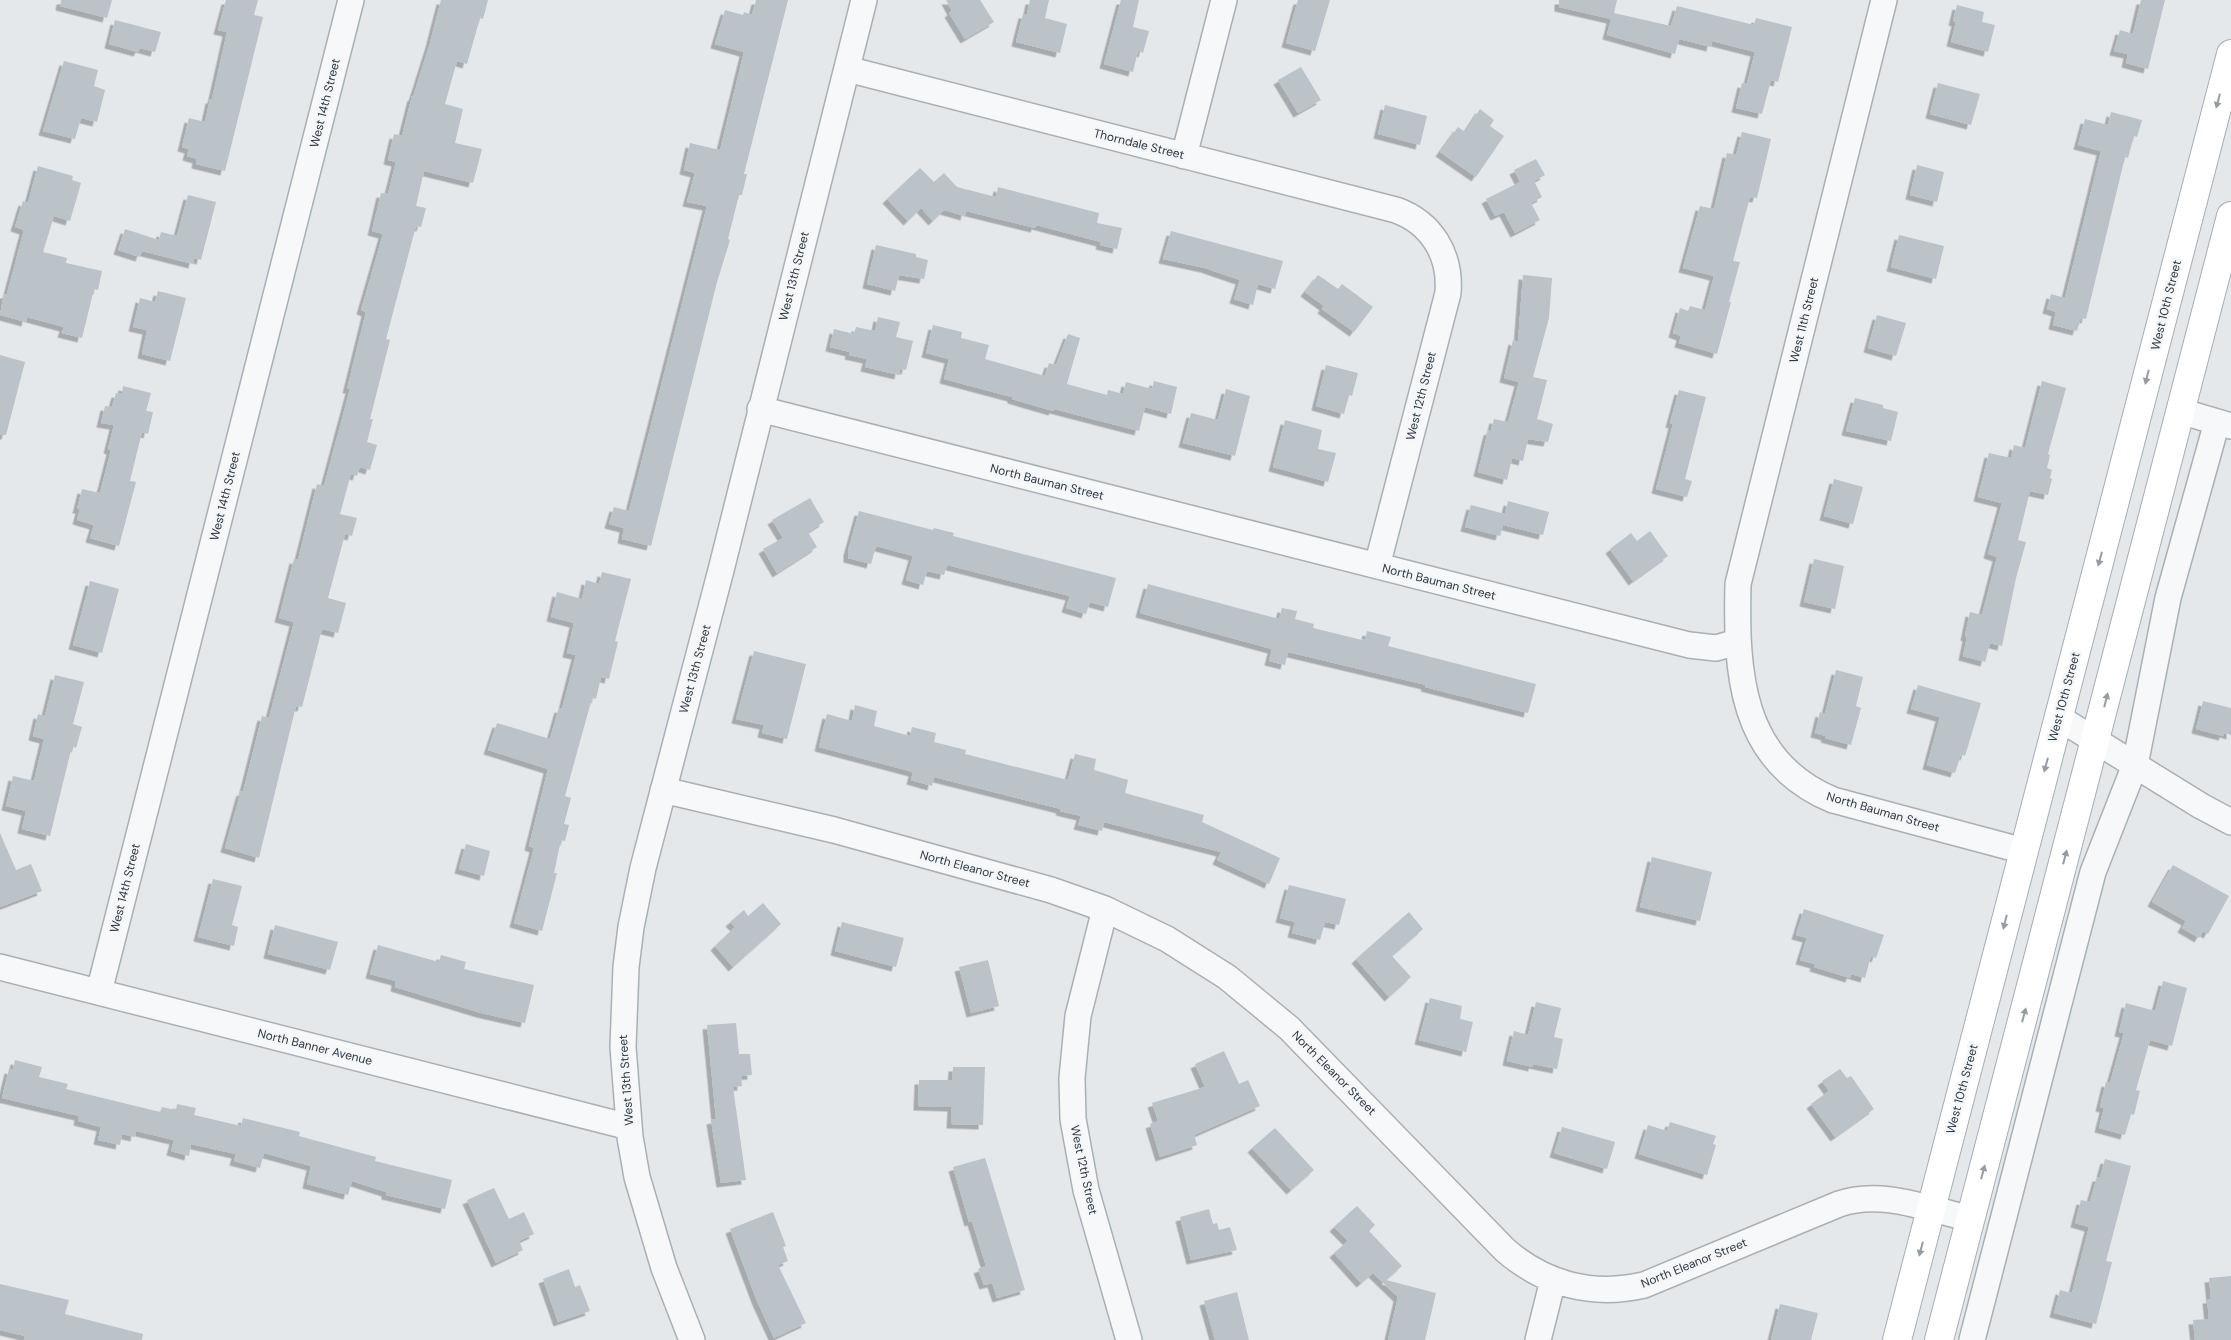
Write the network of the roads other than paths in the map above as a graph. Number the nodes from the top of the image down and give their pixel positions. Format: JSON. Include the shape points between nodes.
{"nodes":[{"id":1,"x":351,"y":0,"type":"edge"},
{"id":2,"x":864,"y":0,"type":"edge"},
{"id":3,"x":1224,"y":0,"type":"edge"},
{"id":4,"x":1884,"y":0,"type":"edge"},
{"id":5,"x":2231,"y":54,"type":"edge"},
{"id":6,"x":847,"y":69,"type":"junction"},
{"id":7,"x":1184,"y":156,"type":"junction"},
{"id":8,"x":2231,"y":216,"type":"edge"},
{"id":9,"x":1428,"y":229,"type":"joint"},
{"id":10,"x":760,"y":409,"type":"junction"},
{"id":11,"x":2180,"y":411,"type":"junction"},
{"id":12,"x":2224,"y":424,"type":"edge"},
{"id":13,"x":1377,"y":566,"type":"junction"},
{"id":14,"x":1737,"y":642,"type":"junction"},
{"id":15,"x":2058,"y":718,"type":"junction"},
{"id":16,"x":2095,"y":741,"type":"junction"},
{"id":17,"x":2135,"y":765,"type":"junction"},
{"id":18,"x":663,"y":790,"type":"junction"},
{"id":19,"x":2231,"y":822,"type":"edge"},
{"id":20,"x":2024,"y":851,"type":"junction"},
{"id":21,"x":1105,"y":909,"type":"junction"},
{"id":22,"x":0,"y":966,"type":"edge"},
{"id":23,"x":99,"y":992,"type":"junction"},
{"id":24,"x":629,"y":1127,"type":"junction"},
{"id":25,"x":1931,"y":1209,"type":"junction"},
{"id":26,"x":1971,"y":1219,"type":"junction"},
{"id":27,"x":1553,"y":1280,"type":"junction"},
{"id":28,"x":692,"y":1340,"type":"edge"},
{"id":29,"x":1129,"y":1340,"type":"edge"},
{"id":30,"x":1538,"y":1340,"type":"edge"},
{"id":31,"x":1897,"y":1340,"type":"edge"},
{"id":32,"x":1939,"y":1340,"type":"edge"},
{"id":33,"x":1972,"y":1340,"type":"edge"}],
"edges":[{"from":1,"to":23,"type":"street","name":"West 14th Street"},
{"from":2,"to":6,"type":"street","name":"West 13th Street"},
{"from":3,"to":7,"type":"street"},
{"from":4,"to":14,"type":"street","name":"West 11th Street","via":[[1738,584]]},
{"from":5,"to":15,"type":"main road","name":"West 10th Street","one_way":true},
{"from":6,"to":7,"type":"street","name":"Thorndale Street"},
{"from":6,"to":10,"type":"street","name":"West 13th Street"},
{"from":7,"to":9,"type":"street","name":"Thorndale Street","via":[[1396,210]]},
{"from":8,"to":11,"type":"main road"},
{"from":9,"to":13,"type":"street","name":"West 12th Street","via":[[1444,255],[1449,277],[1448,293]]},
{"from":10,"to":13,"type":"street","name":"North Bauman Street"},
{"from":10,"to":18,"type":"street","name":"West 13th Street"},
{"from":11,"to":12,"type":"street"},
{"from":16,"to":11,"type":"main road","one_way":true},
{"from":12,"to":17,"type":"street","via":[[2168,598]]},
{"from":13,"to":14,"type":"street","name":"North Bauman Street","via":[[1698,647],[1725,647]]},
{"from":14,"to":20,"type":"street","name":"North Bauman Street","via":[[1741,679],[1760,736],[1769,752],[1813,791],[1833,800]]},
{"from":15,"to":16,"type":"street"},
{"from":15,"to":20,"type":"main road","name":"West 10th Street","one_way":true},
{"from":16,"to":17,"type":"street"},
{"from":26,"to":16,"type":"main road","one_way":true},
{"from":17,"to":19,"type":"street"},
{"from":17,"to":33,"type":"street","via":[[2093,872]]},
{"from":18,"to":21,"type":"street","name":"North Eleanor Street","via":[[834,830],[1051,890]]},
{"from":18,"to":24,"type":"street","name":"West 13th Street","via":[[638,893],[626,967],[623,1054]]},
{"from":20,"to":25,"type":"main road","name":"West 10th Street","one_way":true},
{"from":21,"to":27,"type":"street","name":"North Eleanor Street","via":[[1184,949],[1274,1014],[1505,1250],[1527,1267]]},
{"from":21,"to":29,"type":"street","name":"West 12th Street","via":[[1078,1016],[1072,1109],[1086,1190]]},
{"from":22,"to":23,"type":"street","name":"North Banner Avenue"},
{"from":23,"to":24,"type":"street","name":"North Banner Avenue"},
{"from":24,"to":28,"type":"street","name":"West 13th Street","via":[[637,1177],[664,1268]]},
{"from":25,"to":26,"type":"street","name":"North Eleanor Street"},
{"from":25,"to":27,"type":"street","name":"North Eleanor Street","via":[[1863,1198],[1839,1204],[1644,1284],[1600,1290]]},
{"from":25,"to":31,"type":"main road","name":"West 10th Street","one_way":true},
{"from":26,"to":32,"type":"main road"},
{"from":27,"to":30,"type":"street"}]}
